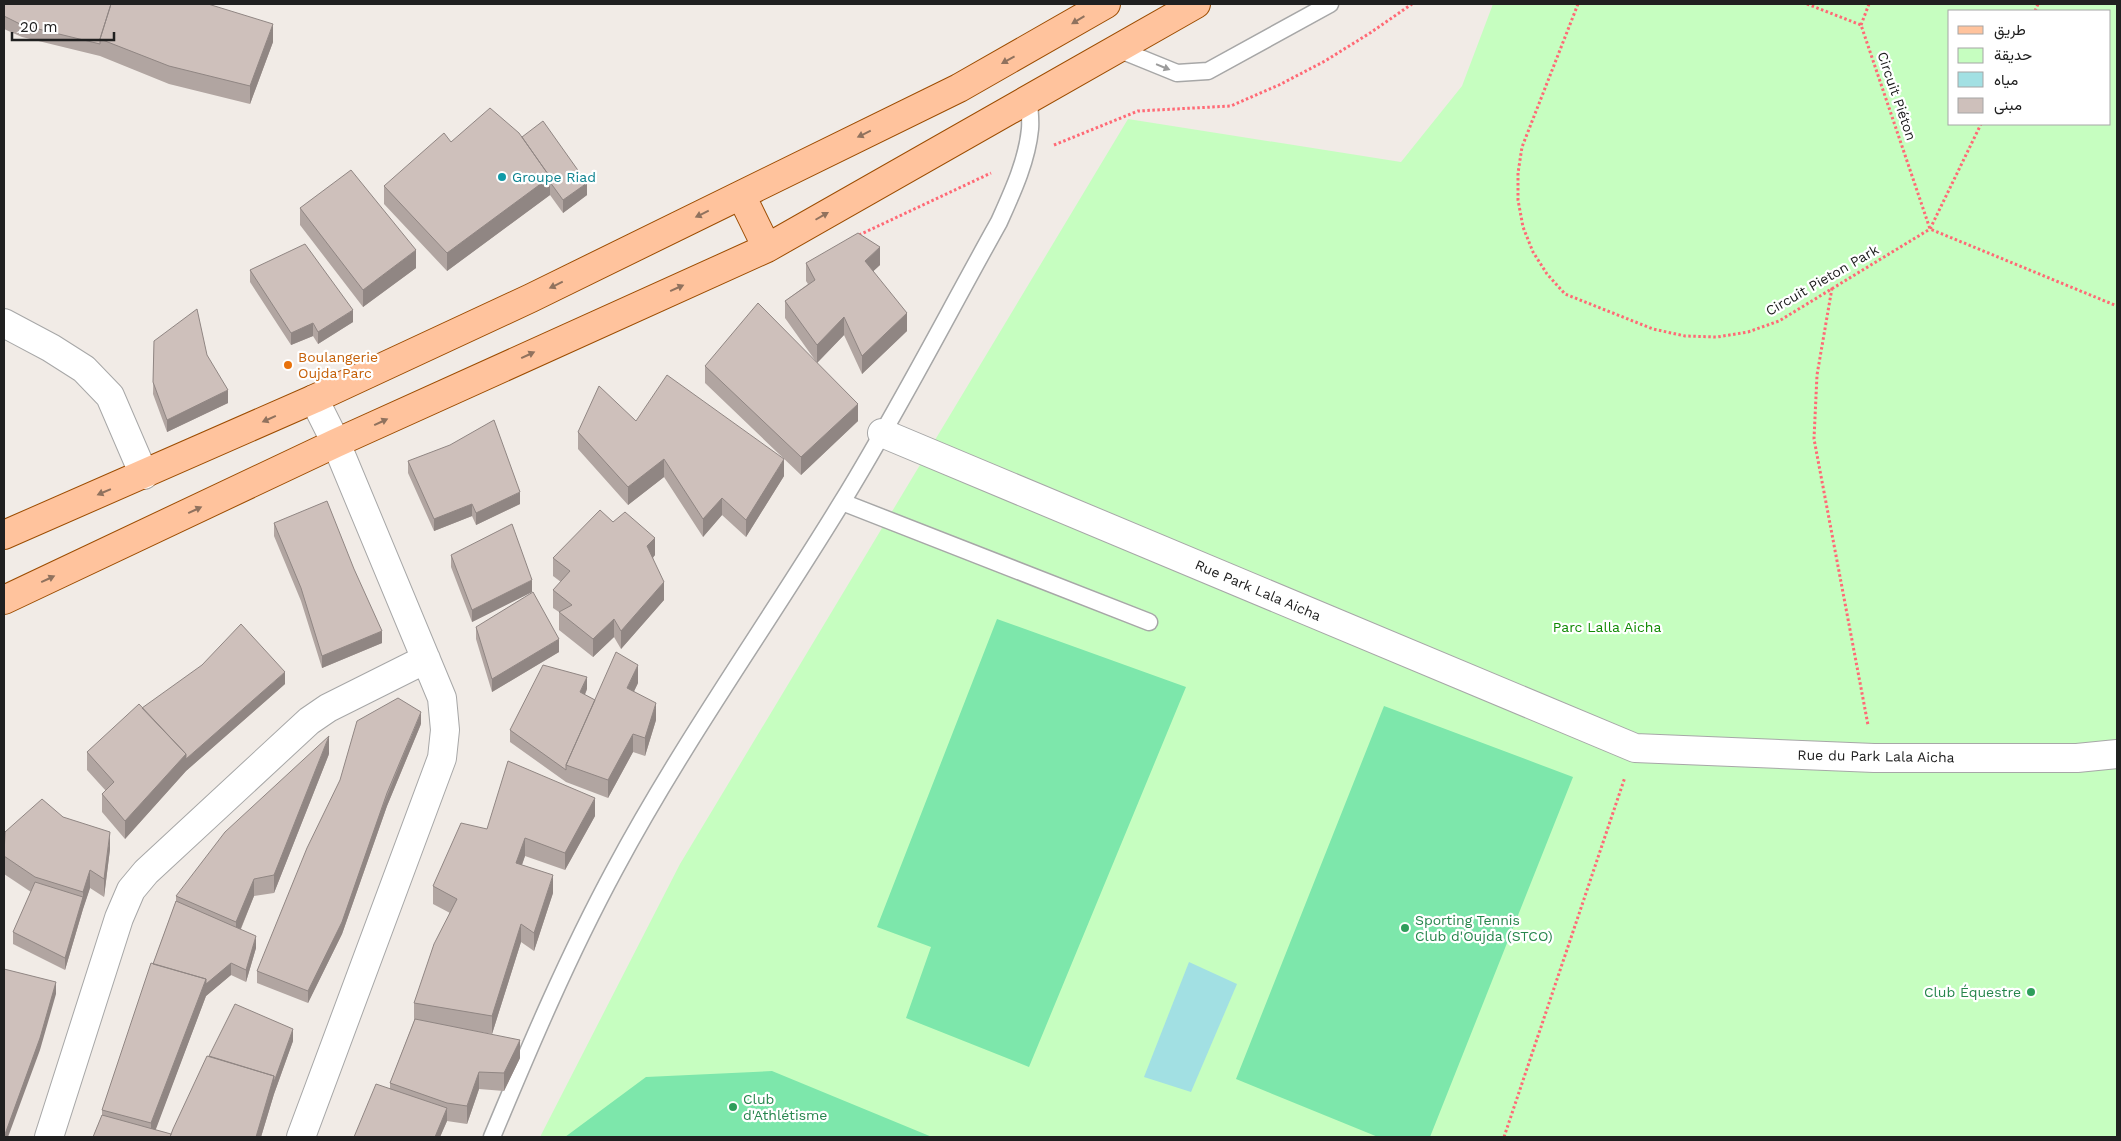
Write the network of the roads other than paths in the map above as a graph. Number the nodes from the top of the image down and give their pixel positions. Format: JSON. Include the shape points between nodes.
{"nodes":[{"id":1,"x":1106,"y":4,"type":"edge"},
{"id":2,"x":1196,"y":4,"type":"edge"},
{"id":3,"x":1330,"y":4,"type":"edge"},
{"id":4,"x":1118,"y":49,"type":"junction"},
{"id":5,"x":959,"y":88,"type":"junction"},
{"id":6,"x":1029,"y":98,"type":"junction"},
{"id":7,"x":978,"y":127,"type":"junction"},
{"id":8,"x":741,"y":195,"type":"junction"},
{"id":9,"x":767,"y":248,"type":"junction"},
{"id":10,"x":4,"y":323,"type":"edge"},
{"id":11,"x":314,"y":399,"type":"junction"},
{"id":12,"x":882,"y":433,"type":"junction"},
{"id":13,"x":336,"y":443,"type":"junction"},
{"id":14,"x":144,"y":475,"type":"junction"},
{"id":15,"x":842,"y":502,"type":"junction"},
{"id":16,"x":4,"y":534,"type":"edge"},
{"id":17,"x":4,"y":600,"type":"edge"},
{"id":18,"x":1149,"y":622,"type":"dead end"},
{"id":19,"x":426,"y":659,"type":"junction"},
{"id":20,"x":1635,"y":748,"type":"joint"},
{"id":21,"x":2117,"y":754,"type":"edge"},
{"id":22,"x":49,"y":1137,"type":"edge"},
{"id":23,"x":301,"y":1137,"type":"edge"},
{"id":24,"x":492,"y":1137,"type":"edge"}],
"edges":[{"from":1,"to":5,"type":"main road","one_way":true},
{"from":2,"to":4,"type":"main road"},
{"from":4,"to":3,"type":"lane","one_way":true,"via":[[1177,73],[1208,71]]},
{"from":4,"to":6,"type":"main road"},
{"from":5,"to":7,"type":"main road"},
{"from":5,"to":8,"type":"main road","one_way":true},
{"from":6,"to":7,"type":"main road"},
{"from":6,"to":12,"type":"lane","via":[[1030,130],[1014,188]]},
{"from":9,"to":7,"type":"main road","one_way":true},
{"from":8,"to":9,"type":"main road"},
{"from":8,"to":11,"type":"main road","one_way":true},
{"from":13,"to":9,"type":"main road","one_way":true},
{"from":10,"to":14,"type":"street","via":[[84,369],[110,396]]},
{"from":11,"to":13,"type":"street"},
{"from":11,"to":14,"type":"main road","one_way":true},
{"from":12,"to":15,"type":"lane"},
{"from":12,"to":20,"type":"street","name":"Rue Park Lala Aicha"},
{"from":17,"to":13,"type":"main road","one_way":true},
{"from":13,"to":19,"type":"street"},
{"from":14,"to":16,"type":"main road","one_way":true},
{"from":15,"to":18,"type":"lane"},
{"from":15,"to":24,"type":"lane","via":[[687,746],[614,870],[550,1000]]},
{"from":19,"to":22,"type":"street","via":[[328,708],[309,721],[146,872],[131,890],[119,918]]},
{"from":19,"to":23,"type":"street","via":[[442,698],[445,730],[442,758]]},
{"from":20,"to":21,"type":"street","name":"Rue du Park Lala Aicha","via":[[1874,758],[2077,758]]}]}
